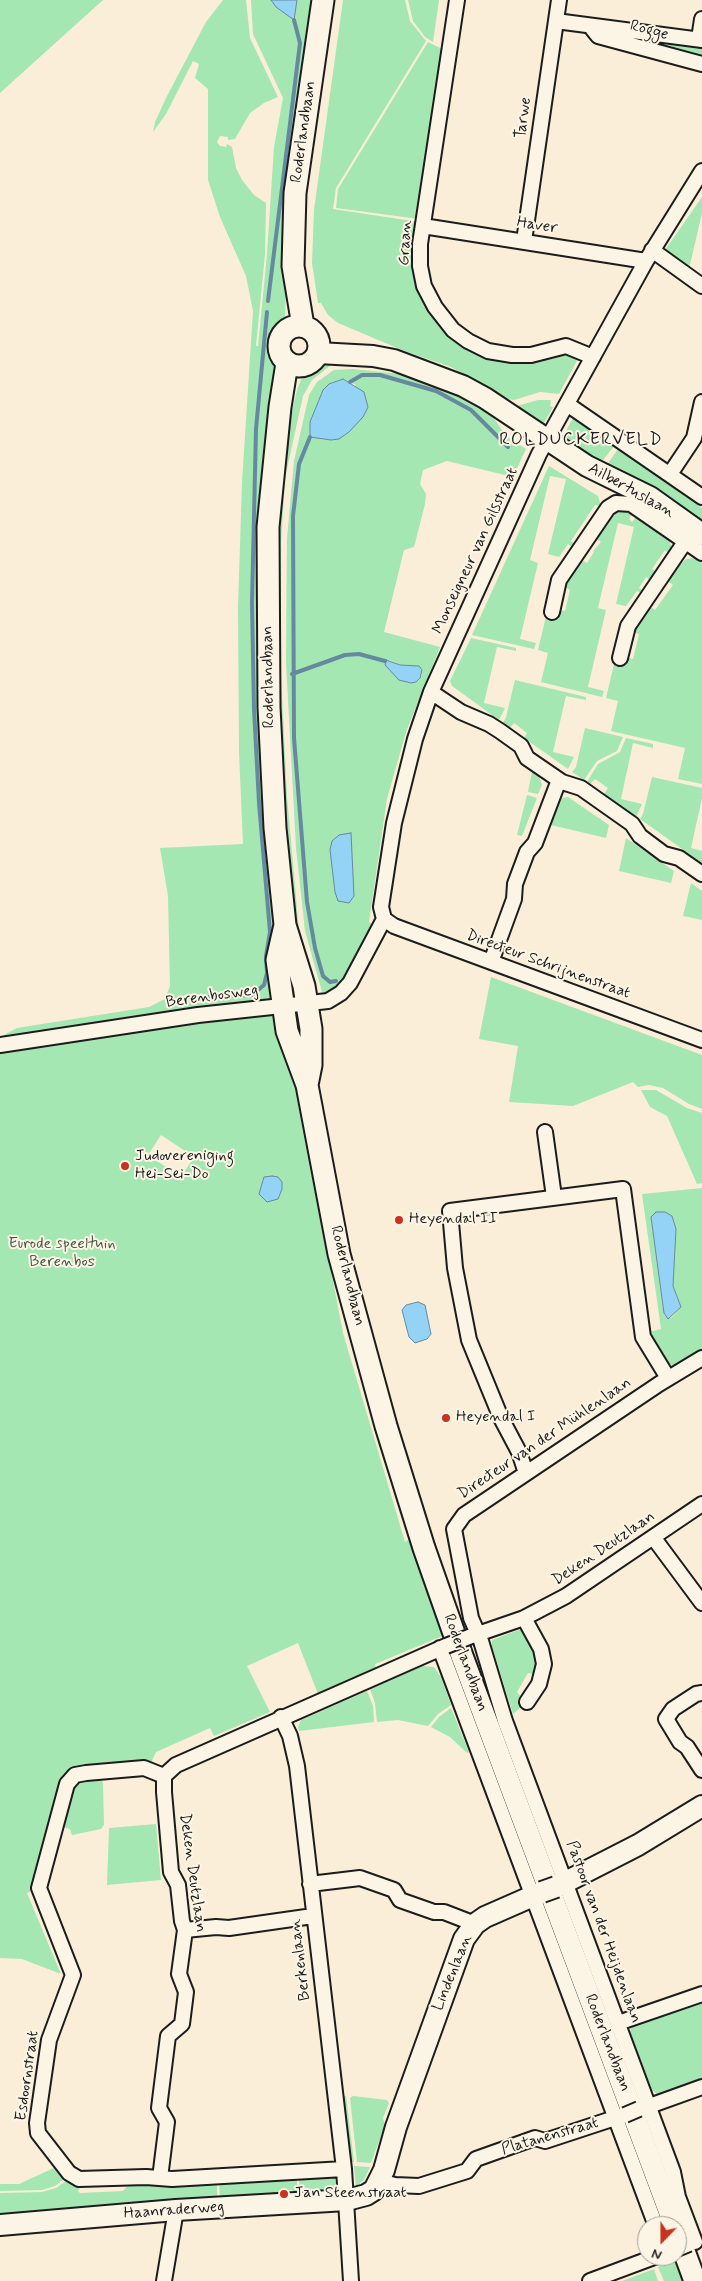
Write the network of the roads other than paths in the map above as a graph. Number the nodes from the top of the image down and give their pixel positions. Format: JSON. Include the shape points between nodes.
{"nodes":[{"id":1,"x":323,"y":0,"type":"edge"},
{"id":2,"x":457,"y":0,"type":"edge"},
{"id":3,"x":559,"y":0,"type":"edge"},
{"id":4,"x":702,"y":19,"type":"edge"},
{"id":5,"x":556,"y":21,"type":"junction"},
{"id":6,"x":590,"y":26,"type":"junction"},
{"id":7,"x":701,"y":40,"type":"edge"},
{"id":8,"x":702,"y":64,"type":"edge"},
{"id":9,"x":702,"y":171,"type":"edge"},
{"id":10,"x":423,"y":226,"type":"junction"},
{"id":11,"x":524,"y":241,"type":"junction"},
{"id":12,"x":649,"y":255,"type":"junction"},
{"id":13,"x":702,"y":286,"type":"edge"},
{"id":14,"x":296,"y":327,"type":"junction"},
{"id":15,"x":318,"y":348,"type":"junction"},
{"id":16,"x":593,"y":357,"type":"junction"},
{"id":17,"x":293,"y":365,"type":"junction"},
{"id":18,"x":702,"y":402,"type":"edge"},
{"id":19,"x":567,"y":404,"type":"junction"},
{"id":20,"x":547,"y":440,"type":"junction"},
{"id":21,"x":670,"y":474,"type":"junction"},
{"id":22,"x":702,"y":497,"type":"edge"},
{"id":23,"x":694,"y":538,"type":"edge"},
{"id":24,"x":702,"y":553,"type":"edge"},
{"id":25,"x":552,"y":612,"type":"dead end"},
{"id":26,"x":620,"y":658,"type":"dead end"},
{"id":27,"x":431,"y":692,"type":"junction"},
{"id":28,"x":559,"y":780,"type":"junction"},
{"id":29,"x":702,"y":874,"type":"edge"},
{"id":30,"x":384,"y":919,"type":"junction"},
{"id":31,"x":285,"y":925,"type":"junction"},
{"id":32,"x":491,"y":962,"type":"junction"},
{"id":33,"x":307,"y":1004,"type":"junction"},
{"id":34,"x":283,"y":1005,"type":"junction"},
{"id":35,"x":702,"y":1040,"type":"edge"},
{"id":36,"x":0,"y":1044,"type":"edge"},
{"id":37,"x":307,"y":1085,"type":"junction"},
{"id":38,"x":545,"y":1132,"type":"dead end"},
{"id":39,"x":554,"y":1197,"type":"junction"},
{"id":40,"x":702,"y":1358,"type":"edge"},
{"id":41,"x":668,"y":1378,"type":"junction"},
{"id":42,"x":526,"y":1473,"type":"junction"},
{"id":43,"x":702,"y":1504,"type":"edge"},
{"id":44,"x":653,"y":1537,"type":"junction"},
{"id":45,"x":702,"y":1603,"type":"edge"},
{"id":46,"x":524,"y":1618,"type":"junction"},
{"id":47,"x":473,"y":1636,"type":"junction"},
{"id":48,"x":443,"y":1647,"type":"junction"},
{"id":49,"x":702,"y":1693,"type":"edge"},
{"id":50,"x":527,"y":1702,"type":"dead end"},
{"id":51,"x":281,"y":1717,"type":"junction"},
{"id":52,"x":702,"y":1770,"type":"edge"},
{"id":53,"x":164,"y":1776,"type":"junction"},
{"id":54,"x":702,"y":1806,"type":"edge"},
{"id":55,"x":310,"y":1884,"type":"junction"},
{"id":56,"x":550,"y":1889,"type":"junction"},
{"id":57,"x":312,"y":1916,"type":"junction"},
{"id":58,"x":475,"y":1924,"type":"junction"},
{"id":59,"x":185,"y":1930,"type":"junction"},
{"id":60,"x":702,"y":1994,"type":"edge"},
{"id":61,"x":618,"y":2023,"type":"junction"},
{"id":62,"x":702,"y":2088,"type":"edge"},
{"id":63,"x":644,"y":2108,"type":"junction"},
{"id":64,"x":620,"y":2116,"type":"junction"},
{"id":65,"x":344,"y":2169,"type":"junction"},
{"id":66,"x":160,"y":2178,"type":"junction"},
{"id":67,"x":379,"y":2181,"type":"junction"},
{"id":68,"x":347,"y":2200,"type":"junction"},
{"id":69,"x":176,"y":2210,"type":"junction"},
{"id":70,"x":653,"y":2216,"type":"edge"},
{"id":71,"x":671,"y":2216,"type":"edge"},
{"id":72,"x":0,"y":2224,"type":"edge"},
{"id":73,"x":688,"y":2241,"type":"edge"},
{"id":74,"x":637,"y":2265,"type":"edge"},
{"id":75,"x":611,"y":2277,"type":"edge"},
{"id":76,"x":164,"y":2281,"type":"edge"},
{"id":77,"x":351,"y":2281,"type":"edge"},
{"id":78,"x":590,"y":2281,"type":"edge"},
{"id":79,"x":695,"y":2281,"type":"edge"}],
"edges":[{"from":1,"to":14,"type":"main road","name":"Roderlandbaan","via":[[296,193],[293,266],[289,282]]},
{"from":2,"to":10,"type":"street","name":"Graan"},
{"from":3,"to":5,"type":"street","name":"Tarwe"},
{"from":4,"to":7,"type":"street"},
{"from":5,"to":6,"type":"street","name":"Rogge"},
{"from":5,"to":11,"type":"street","name":"Tarwe"},
{"from":6,"to":7,"type":"street","name":"Rogge"},
{"from":6,"to":8,"type":"street","name":"Rogge","via":[[598,36]]},
{"from":9,"to":12,"type":"street","name":"Monseigneur van Gilsstraat"},
{"from":10,"to":11,"type":"street","name":"Haver"},
{"from":10,"to":16,"type":"street","name":"Graan","via":[[420,259],[424,286],[453,330],[477,346],[498,354],[531,355],[566,346]]},
{"from":11,"to":12,"type":"street","name":"Haver"},
{"from":12,"to":13,"type":"street"},
{"from":12,"to":16,"type":"street","name":"Monseigneur van Gilsstraat"},
{"from":14,"to":15,"type":"main road","via":[[313,332]]},
{"from":14,"to":17,"type":"main road","via":[[284,332],[278,344],[282,358]]},
{"from":15,"to":17,"type":"main road","via":[[311,362]]},
{"from":15,"to":20,"type":"street","name":"Ailbertuslaan","via":[[373,356],[424,370],[486,398]]},
{"from":16,"to":19,"type":"street","name":"Monseigneur van Gilsstraat"},
{"from":17,"to":31,"type":"main road","name":"Roderlandbaan","via":[[279,429],[268,527],[269,707],[275,828]]},
{"from":18,"to":21,"type":"street","via":[[694,438]]},
{"from":19,"to":20,"type":"street","name":"Monseigneur van Gilsstraat"},
{"from":19,"to":21,"type":"street","name":"Ailbertuslaan"},
{"from":20,"to":23,"type":"street","name":"Ailbertuslaan","via":[[587,466],[650,497]]},
{"from":20,"to":27,"type":"street","name":"Monseigneur van Gilsstraat"},
{"from":21,"to":22,"type":"street","name":"Ailbertuslaan"},
{"from":23,"to":24,"type":"street","name":"Ailbertuslaan"},
{"from":23,"to":25,"type":"street","name":"Ailbertuslaan","via":[[631,504],[620,502],[612,505],[559,580]]},
{"from":23,"to":26,"type":"street","via":[[628,626]]},
{"from":27,"to":28,"type":"street","via":[[461,712],[500,731],[520,746],[527,758]]},
{"from":27,"to":30,"type":"street","name":"Monseigneur van Gilsstraat","via":[[415,739],[394,823],[381,907]]},
{"from":28,"to":29,"type":"street","via":[[581,788],[632,824],[640,836],[664,854],[679,858]]},
{"from":28,"to":32,"type":"street","via":[[535,844],[527,852],[515,884],[514,899]]},
{"from":30,"to":32,"type":"street","name":"Directeur Schrijnenstraat","via":[[394,926]]},
{"from":30,"to":33,"type":"street","name":"Berenbosweg","via":[[347,988],[328,1000]]},
{"from":31,"to":33,"type":"main road","name":"Roderlandbaan"},
{"from":31,"to":34,"type":"main road","name":"Roderlandbaan","via":[[277,960]]},
{"from":32,"to":35,"type":"street","name":"Directeur Schrijnenstraat"},
{"from":33,"to":34,"type":"street","name":"Berenbosweg"},
{"from":33,"to":37,"type":"main road","name":"Roderlandbaan","via":[[312,1048]]},
{"from":34,"to":36,"type":"street","name":"Berenbosweg"},
{"from":34,"to":37,"type":"main road","name":"Roderlandbaan","via":[[291,1044]]},
{"from":37,"to":71,"type":"main road","name":"Roderlandbaan","via":[[340,1254],[386,1426],[424,1548]]},
{"from":38,"to":39,"type":"street"},
{"from":39,"to":41,"type":"street","via":[[623,1188],[643,1338]]},
{"from":39,"to":42,"type":"street","via":[[450,1211],[455,1268],[469,1340]]},
{"from":40,"to":41,"type":"street","name":"Directeur van der Mühlenlaan"},
{"from":41,"to":42,"type":"street","name":"Directeur van der Mühlenlaan"},
{"from":42,"to":47,"type":"street","name":"Directeur van der Mühlenlaan","via":[[464,1515],[454,1529]]},
{"from":43,"to":44,"type":"street","name":"Deken Deutzlaan"},
{"from":44,"to":45,"type":"street"},
{"from":44,"to":46,"type":"street","name":"Deken Deutzlaan","via":[[566,1596]]},
{"from":46,"to":47,"type":"street","name":"Deken Deutzlaan"},
{"from":46,"to":50,"type":"street","via":[[541,1649],[544,1664],[539,1684]]},
{"from":47,"to":48,"type":"street","name":"Deken Deutzlaan","bridge":true},
{"from":47,"to":56,"type":"street","name":"Pastoor van der Heijdenlaan","via":[[481,1641]]},
{"from":48,"to":51,"type":"street","name":"Deken Deutzlaan"},
{"from":48,"to":56,"type":"street","name":"Pastoor van der Heijdenlaan"},
{"from":49,"to":52,"type":"street","via":[[673,1709],[666,1719]]},
{"from":51,"to":53,"type":"street","name":"Deken Deutzlaan","via":[[176,1765]]},
{"from":51,"to":55,"type":"street","name":"Berkenlaan","via":[[294,1751]]},
{"from":53,"to":59,"type":"street","name":"Deken Deutzlaan","via":[[171,1872],[178,1886]]},
{"from":53,"to":66,"type":"street","name":"Esdoornstraat","via":[[144,1768],[80,1773],[72,1778],[65,1790],[39,1888],[73,1975],[49,2040],[38,2134],[69,2173],[79,2179]]},
{"from":54,"to":56,"type":"street","name":"Lindenlaan","via":[[638,1845]]},
{"from":55,"to":57,"type":"street","name":"Berkenlaan"},
{"from":55,"to":58,"type":"street","via":[[360,1878],[394,1890],[400,1900]]},
{"from":56,"to":58,"type":"street","name":"Lindenlaan","via":[[496,1911]]},
{"from":56,"to":61,"type":"street","name":"Pastoor van der Heijdenlaan"},
{"from":56,"to":64,"type":"street","name":"Pastoor van der Heijdenlaan"},
{"from":57,"to":59,"type":"street","via":[[229,1928],[216,1926]]},
{"from":57,"to":65,"type":"street","name":"Berkenlaan"},
{"from":58,"to":67,"type":"street","name":"Lindenlaan","via":[[464,1939],[456,1959]]},
{"from":59,"to":66,"type":"street","name":"Deken Deutzlaan","via":[[179,1974],[186,1992],[182,2024],[168,2036],[159,2108],[167,2122]]},
{"from":60,"to":61,"type":"street"},
{"from":61,"to":63,"type":"street","name":"Pastoor van der Heijdenlaan"},
{"from":62,"to":63,"type":"street","name":"Platanenstraat"},
{"from":63,"to":64,"type":"street","name":"Platanenstraat","bridge":true},
{"from":63,"to":73,"type":"street","name":"Pastoor van der Heijdenlaan","via":[[673,2172]]},
{"from":64,"to":67,"type":"street","name":"Platanenstraat","via":[[545,2141],[535,2138],[476,2159],[467,2171],[419,2186]]},
{"from":64,"to":70,"type":"street","name":"Pastoor van der Heijdenlaan"},
{"from":65,"to":66,"type":"street","name":"Esdoornstraat"},
{"from":65,"to":68,"type":"street","name":"Berkenlaan"},
{"from":67,"to":68,"type":"street","via":[[366,2196]]},
{"from":68,"to":69,"type":"street","name":"Haanraderweg"},
{"from":68,"to":77,"type":"street","name":"Berkenlaan"},
{"from":69,"to":72,"type":"street","name":"Haanraderweg"},
{"from":69,"to":76,"type":"street"},
{"from":73,"to":79,"type":"main road"},
{"from":74,"to":75,"type":"street"},
{"from":75,"to":78,"type":"street"}]}
